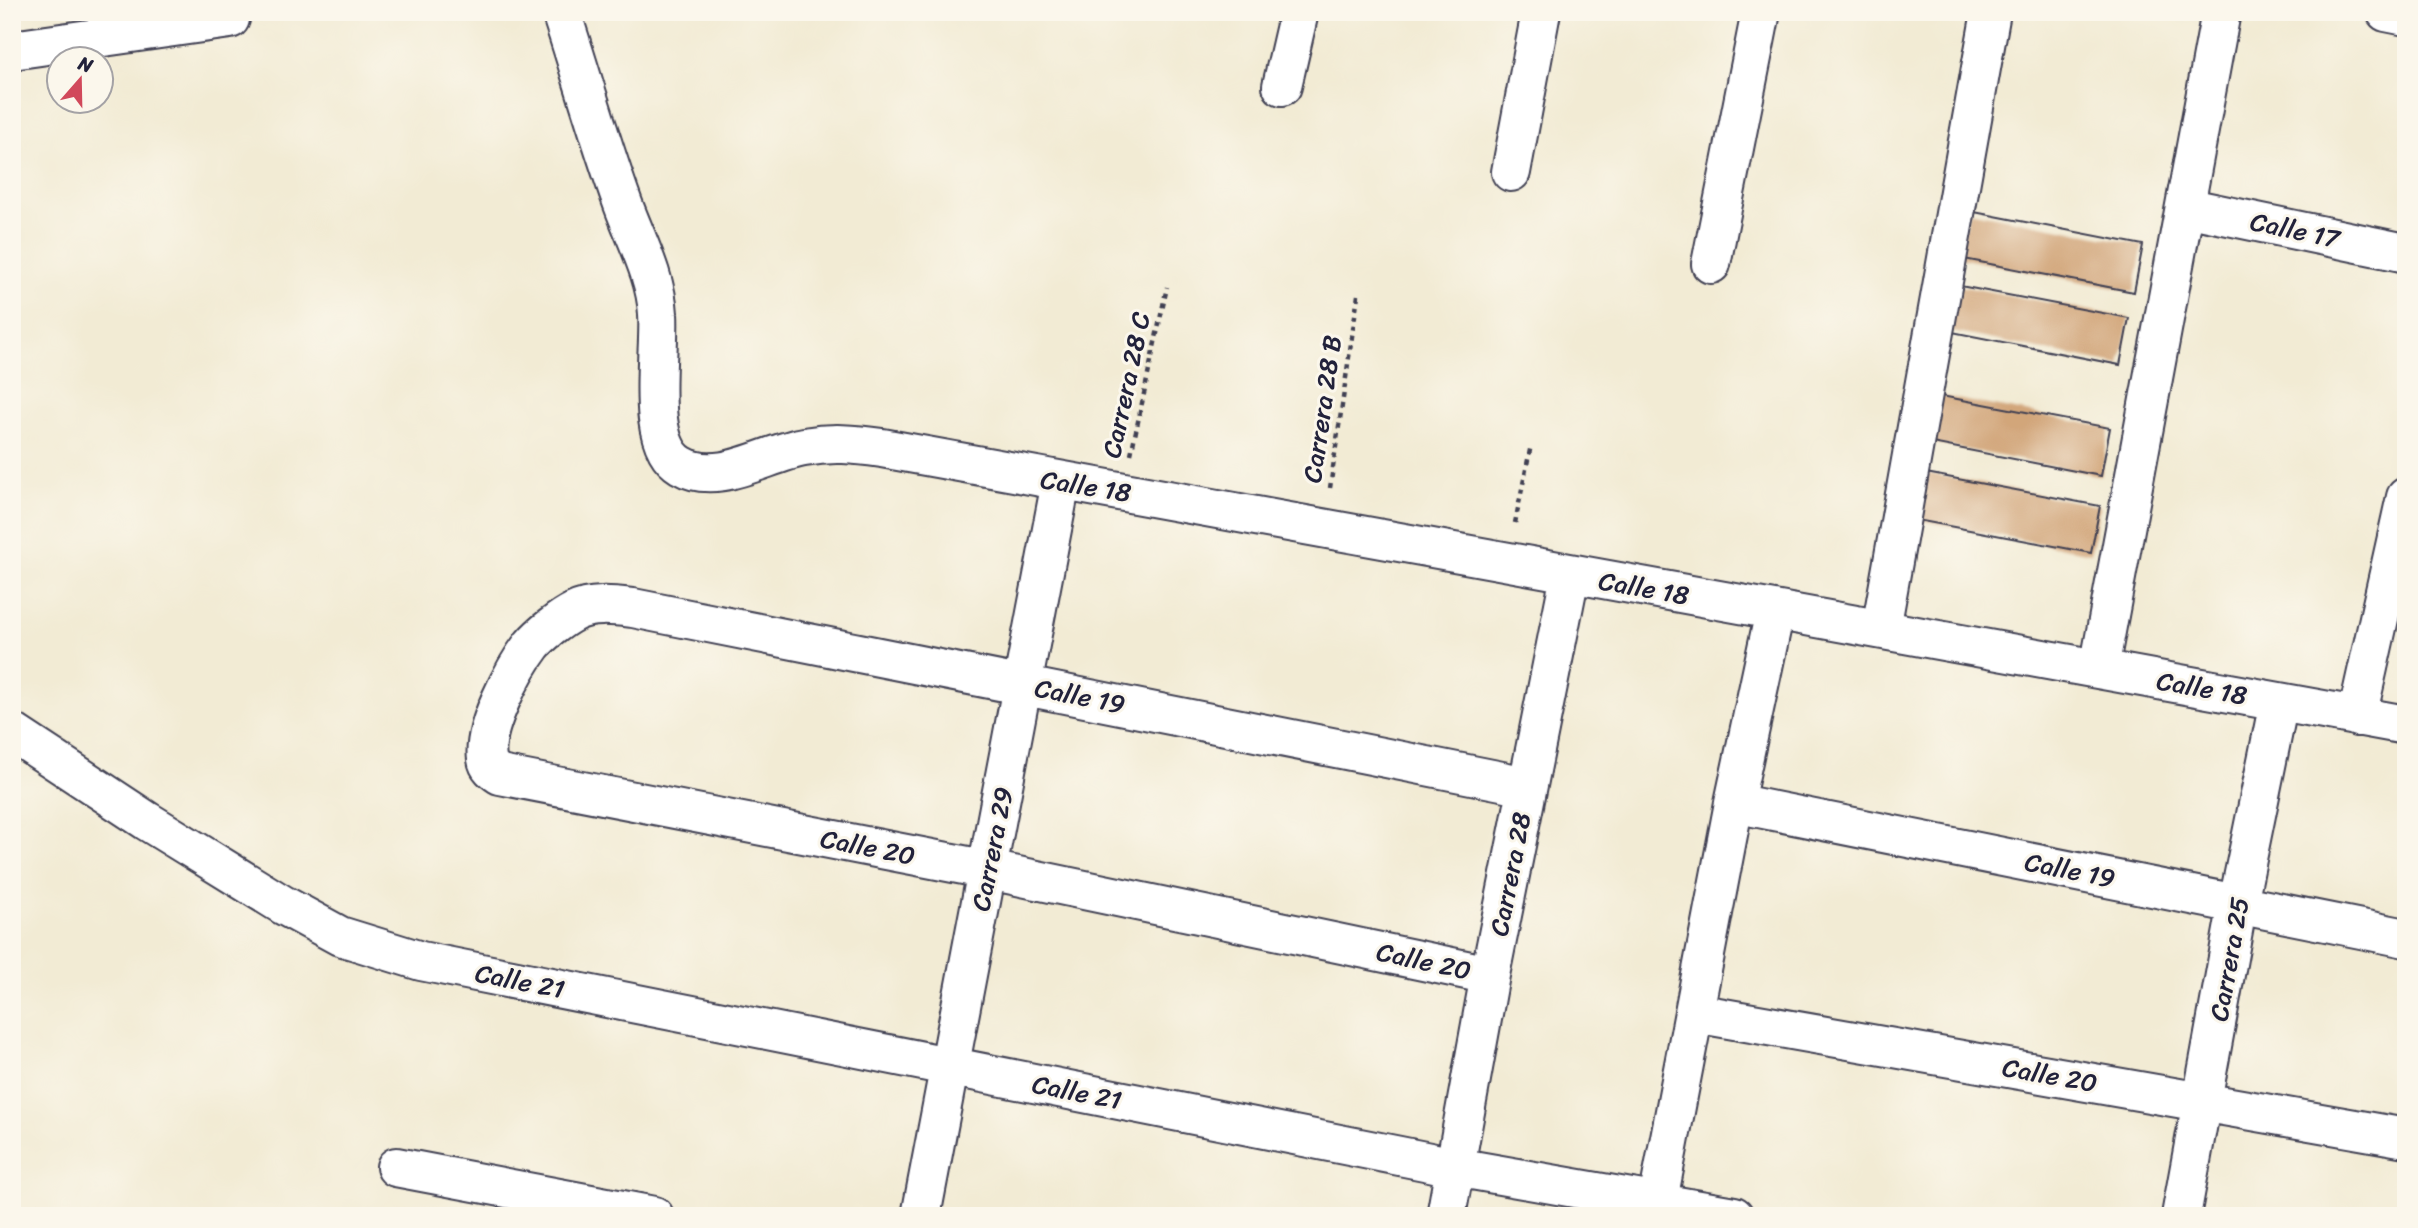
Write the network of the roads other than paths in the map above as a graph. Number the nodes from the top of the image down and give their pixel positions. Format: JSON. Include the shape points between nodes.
{"nodes":[{"id":1,"x":561,"y":12,"type":"edge"},
{"id":2,"x":1299,"y":12,"type":"edge"},
{"id":3,"x":1541,"y":12,"type":"edge"},
{"id":4,"x":1761,"y":12,"type":"edge"},
{"id":5,"x":1991,"y":12,"type":"edge"},
{"id":6,"x":2221,"y":12,"type":"edge"},
{"id":7,"x":2386,"y":12,"type":"edge"},
{"id":8,"x":2406,"y":16,"type":"edge"},
{"id":9,"x":230,"y":19,"type":"dead end"},
{"id":10,"x":12,"y":50,"type":"edge"},
{"id":11,"x":1282,"y":86,"type":"dead end"},
{"id":12,"x":1511,"y":172,"type":"dead end"},
{"id":13,"x":2185,"y":207,"type":"junction"},
{"id":14,"x":2406,"y":253,"type":"edge"},
{"id":15,"x":1711,"y":264,"type":"dead end"},
{"id":16,"x":1060,"y":482,"type":"junction"},
{"id":17,"x":2406,"y":497,"type":"edge"},
{"id":18,"x":1570,"y":575,"type":"junction"},
{"id":19,"x":633,"y":608,"type":"joint"},
{"id":20,"x":1775,"y":611,"type":"junction"},
{"id":21,"x":1881,"y":629,"type":"junction"},
{"id":22,"x":2099,"y":669,"type":"junction"},
{"id":23,"x":1022,"y":684,"type":"junction"},
{"id":24,"x":2279,"y":702,"type":"junction"},
{"id":25,"x":2357,"y":717,"type":"junction"},
{"id":26,"x":2406,"y":725,"type":"edge"},
{"id":27,"x":12,"y":732,"type":"edge"},
{"id":28,"x":1527,"y":786,"type":"junction"},
{"id":29,"x":1734,"y":803,"type":"junction"},
{"id":30,"x":989,"y":870,"type":"junction"},
{"id":31,"x":2238,"y":903,"type":"junction"},
{"id":32,"x":2406,"y":938,"type":"edge"},
{"id":33,"x":1490,"y":975,"type":"junction"},
{"id":34,"x":1695,"y":1013,"type":"junction"},
{"id":35,"x":949,"y":1066,"type":"junction"},
{"id":36,"x":2204,"y":1101,"type":"junction"},
{"id":37,"x":2406,"y":1138,"type":"edge"},
{"id":38,"x":396,"y":1167,"type":"dead end"},
{"id":39,"x":1455,"y":1167,"type":"junction"},
{"id":40,"x":1656,"y":1209,"type":"edge"},
{"id":41,"x":654,"y":1216,"type":"edge"},
{"id":42,"x":921,"y":1216,"type":"edge"},
{"id":43,"x":1446,"y":1216,"type":"edge"},
{"id":44,"x":1734,"y":1216,"type":"edge"},
{"id":45,"x":2180,"y":1216,"type":"edge"}],
"edges":[{"from":1,"to":16,"type":"street","name":"Calle 18","via":[[653,285],[658,312],[658,429],[665,449],[681,465],[705,472],[729,469],[800,447],[840,442]]},
{"from":2,"to":11,"type":"street"},
{"from":3,"to":12,"type":"street"},
{"from":4,"to":15,"type":"street"},
{"from":5,"to":21,"type":"street"},
{"from":6,"to":13,"type":"street"},
{"from":7,"to":8,"type":"street"},
{"from":9,"to":10,"type":"street"},
{"from":13,"to":14,"type":"street","name":"Calle 17"},
{"from":13,"to":22,"type":"street"},
{"from":16,"to":18,"type":"street","name":"Calle 18"},
{"from":16,"to":23,"type":"street","name":"Carrera 29"},
{"from":17,"to":25,"type":"street"},
{"from":18,"to":20,"type":"street","name":"Calle 18"},
{"from":18,"to":28,"type":"street","name":"Carrera 28"},
{"from":19,"to":23,"type":"street","name":"Calle 19"},
{"from":19,"to":30,"type":"street","name":"Calle 20","via":[[575,611],[533,645],[500,700],[489,740],[487,759],[499,775]]},
{"from":20,"to":21,"type":"street","name":"Calle 18"},
{"from":20,"to":29,"type":"street"},
{"from":21,"to":22,"type":"street","name":"Calle 18"},
{"from":22,"to":24,"type":"street","name":"Calle 18"},
{"from":23,"to":28,"type":"street","name":"Calle 19"},
{"from":23,"to":30,"type":"street","name":"Carrera 29"},
{"from":24,"to":25,"type":"street","name":"Calle 18"},
{"from":24,"to":31,"type":"street","name":"Carrera 25"},
{"from":25,"to":26,"type":"street","name":"Calle 18"},
{"from":27,"to":35,"type":"street","name":"Calle 21","via":[[147,821],[340,936],[421,961]]},
{"from":28,"to":33,"type":"street","name":"Carrera 28"},
{"from":29,"to":31,"type":"street","name":"Calle 19"},
{"from":29,"to":34,"type":"street"},
{"from":30,"to":33,"type":"street","name":"Calle 20"},
{"from":30,"to":35,"type":"street","name":"Carrera 29"},
{"from":31,"to":32,"type":"street","name":"Calle 19"},
{"from":31,"to":36,"type":"street","name":"Carrera 25"},
{"from":33,"to":39,"type":"street","name":"Carrera 28"},
{"from":34,"to":36,"type":"street","name":"Calle 20"},
{"from":34,"to":40,"type":"street"},
{"from":35,"to":39,"type":"street","name":"Calle 21"},
{"from":35,"to":42,"type":"street","name":"Carrera 29"},
{"from":36,"to":37,"type":"street","name":"Calle 20"},
{"from":36,"to":45,"type":"street","name":"Carrera 25"},
{"from":38,"to":41,"type":"street"},
{"from":39,"to":40,"type":"street","name":"Calle 21"},
{"from":39,"to":43,"type":"street","name":"Carrera 28"},
{"from":40,"to":44,"type":"street","name":"Calle 21"}]}
